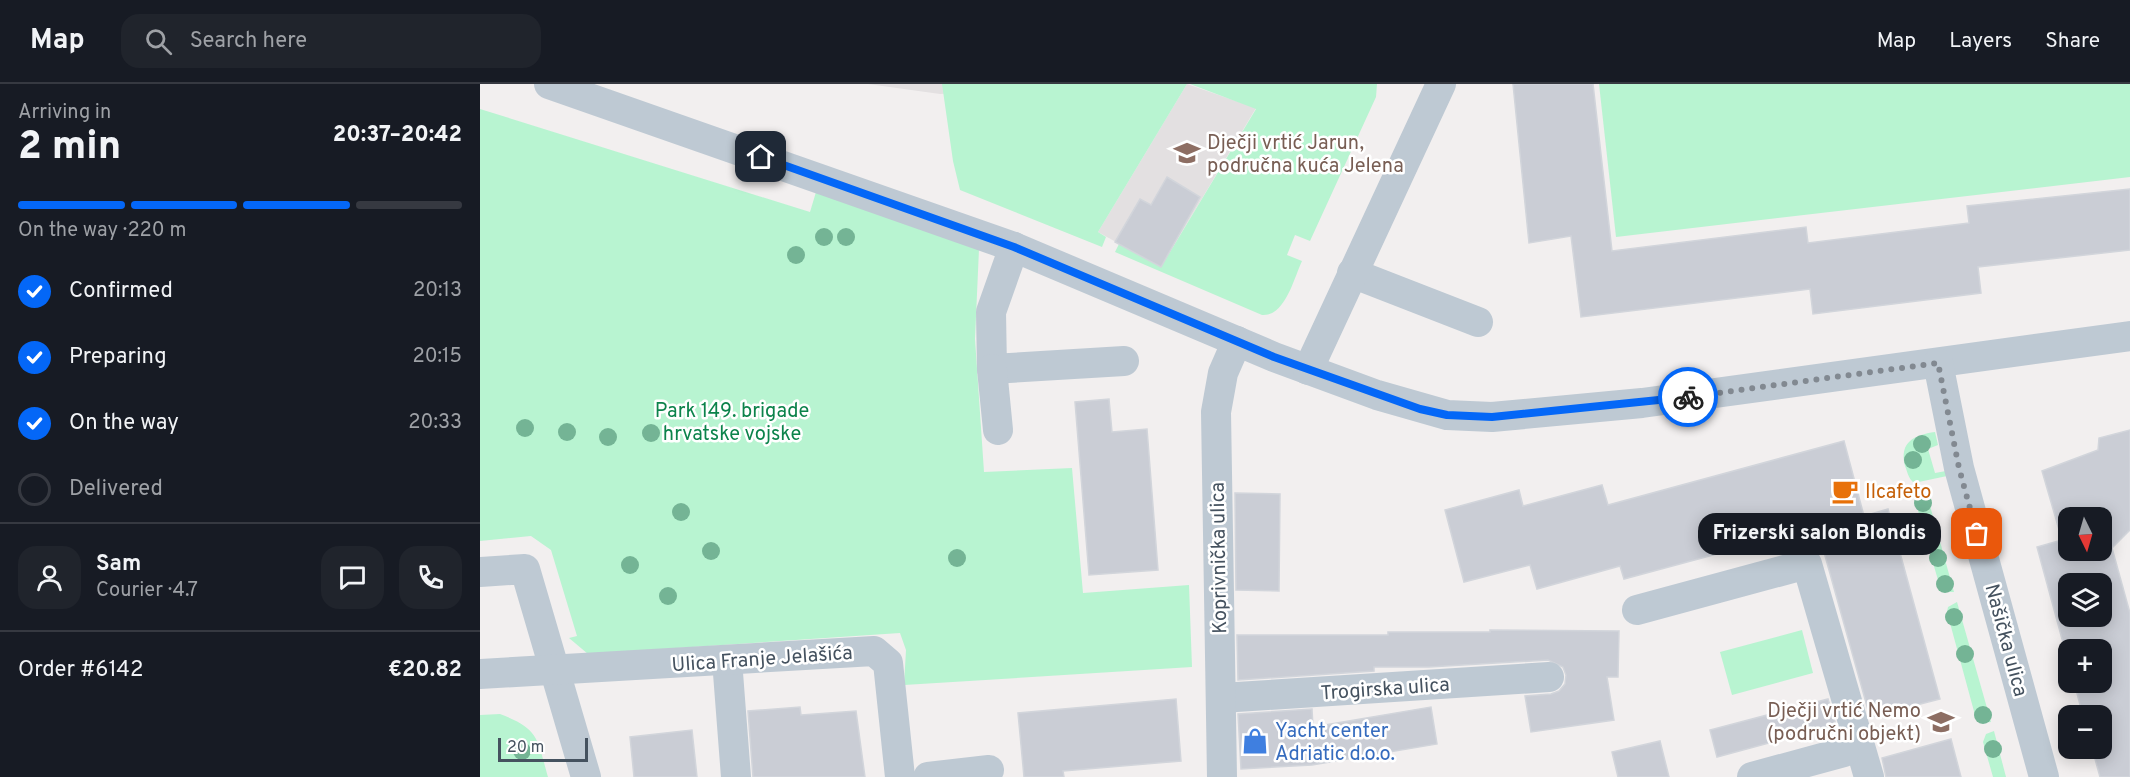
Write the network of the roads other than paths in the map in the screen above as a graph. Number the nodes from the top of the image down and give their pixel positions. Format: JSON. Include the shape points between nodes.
{"nodes":[{"id":1,"x":549,"y":84,"type":"edge"},
{"id":2,"x":1441,"y":84,"type":"edge"},
{"id":3,"x":1014,"y":247,"type":"junction"},
{"id":4,"x":1352,"y":273,"type":"junction"},
{"id":5,"x":1478,"y":322,"type":"dead end"},
{"id":6,"x":2130,"y":336,"type":"edge"},
{"id":7,"x":1237,"y":341,"type":"junction"},
{"id":8,"x":1124,"y":361,"type":"dead end"},
{"id":9,"x":1938,"y":363,"type":"junction"},
{"id":10,"x":992,"y":369,"type":"junction"},
{"id":11,"x":1308,"y":370,"type":"junction"},
{"id":12,"x":998,"y":430,"type":"dead end"},
{"id":13,"x":480,"y":572,"type":"edge"},
{"id":14,"x":1636,"y":610,"type":"dead end"},
{"id":15,"x":727,"y":660,"type":"junction"},
{"id":16,"x":554,"y":670,"type":"junction"},
{"id":17,"x":480,"y":674,"type":"edge"},
{"id":18,"x":1549,"y":677,"type":"dead end"},
{"id":19,"x":1221,"y":698,"type":"junction"},
{"id":20,"x":1844,"y":752,"type":"dead end"},
{"id":21,"x":989,"y":770,"type":"dead end"},
{"id":22,"x":586,"y":777,"type":"edge"},
{"id":23,"x":736,"y":777,"type":"edge"},
{"id":24,"x":900,"y":777,"type":"edge"},
{"id":25,"x":928,"y":777,"type":"edge"},
{"id":26,"x":1222,"y":777,"type":"edge"},
{"id":27,"x":1752,"y":777,"type":"edge"},
{"id":28,"x":1869,"y":777,"type":"edge"},
{"id":29,"x":2044,"y":777,"type":"edge"}],
"edges":[{"from":1,"to":3,"type":"street"},
{"from":2,"to":4,"type":"street"},
{"from":3,"to":7,"type":"street"},
{"from":3,"to":10,"type":"street","via":[[992,312]]},
{"from":4,"to":5,"type":"street"},
{"from":4,"to":11,"type":"street"},
{"from":6,"to":9,"type":"street"},
{"from":7,"to":11,"type":"street"},
{"from":7,"to":19,"type":"street","name":"Koprivnička ulica","via":[[1223,373],[1216,412]]},
{"from":8,"to":10,"type":"street"},
{"from":9,"to":11,"type":"street","via":[[1642,403],[1492,417],[1420,409]]},
{"from":9,"to":29,"type":"street","name":"Našička ulica","via":[[1959,468]]},
{"from":10,"to":12,"type":"street"},
{"from":13,"to":16,"type":"street","via":[[525,569]]},
{"from":14,"to":28,"type":"street","via":[[1807,564]]},
{"from":15,"to":16,"type":"street","name":"Ulica Franje Jelašića"},
{"from":15,"to":23,"type":"street"},
{"from":15,"to":24,"type":"street","name":"Ulica Franje Jelašića","via":[[874,651],[888,663]]},
{"from":16,"to":17,"type":"street","name":"Ulica Franje Jelašića"},
{"from":16,"to":22,"type":"street"},
{"from":18,"to":19,"type":"street","name":"Trogirska ulica"},
{"from":19,"to":26,"type":"street","name":"Koprivnička ulica"},
{"from":20,"to":27,"type":"street"},
{"from":21,"to":25,"type":"street"}]}
